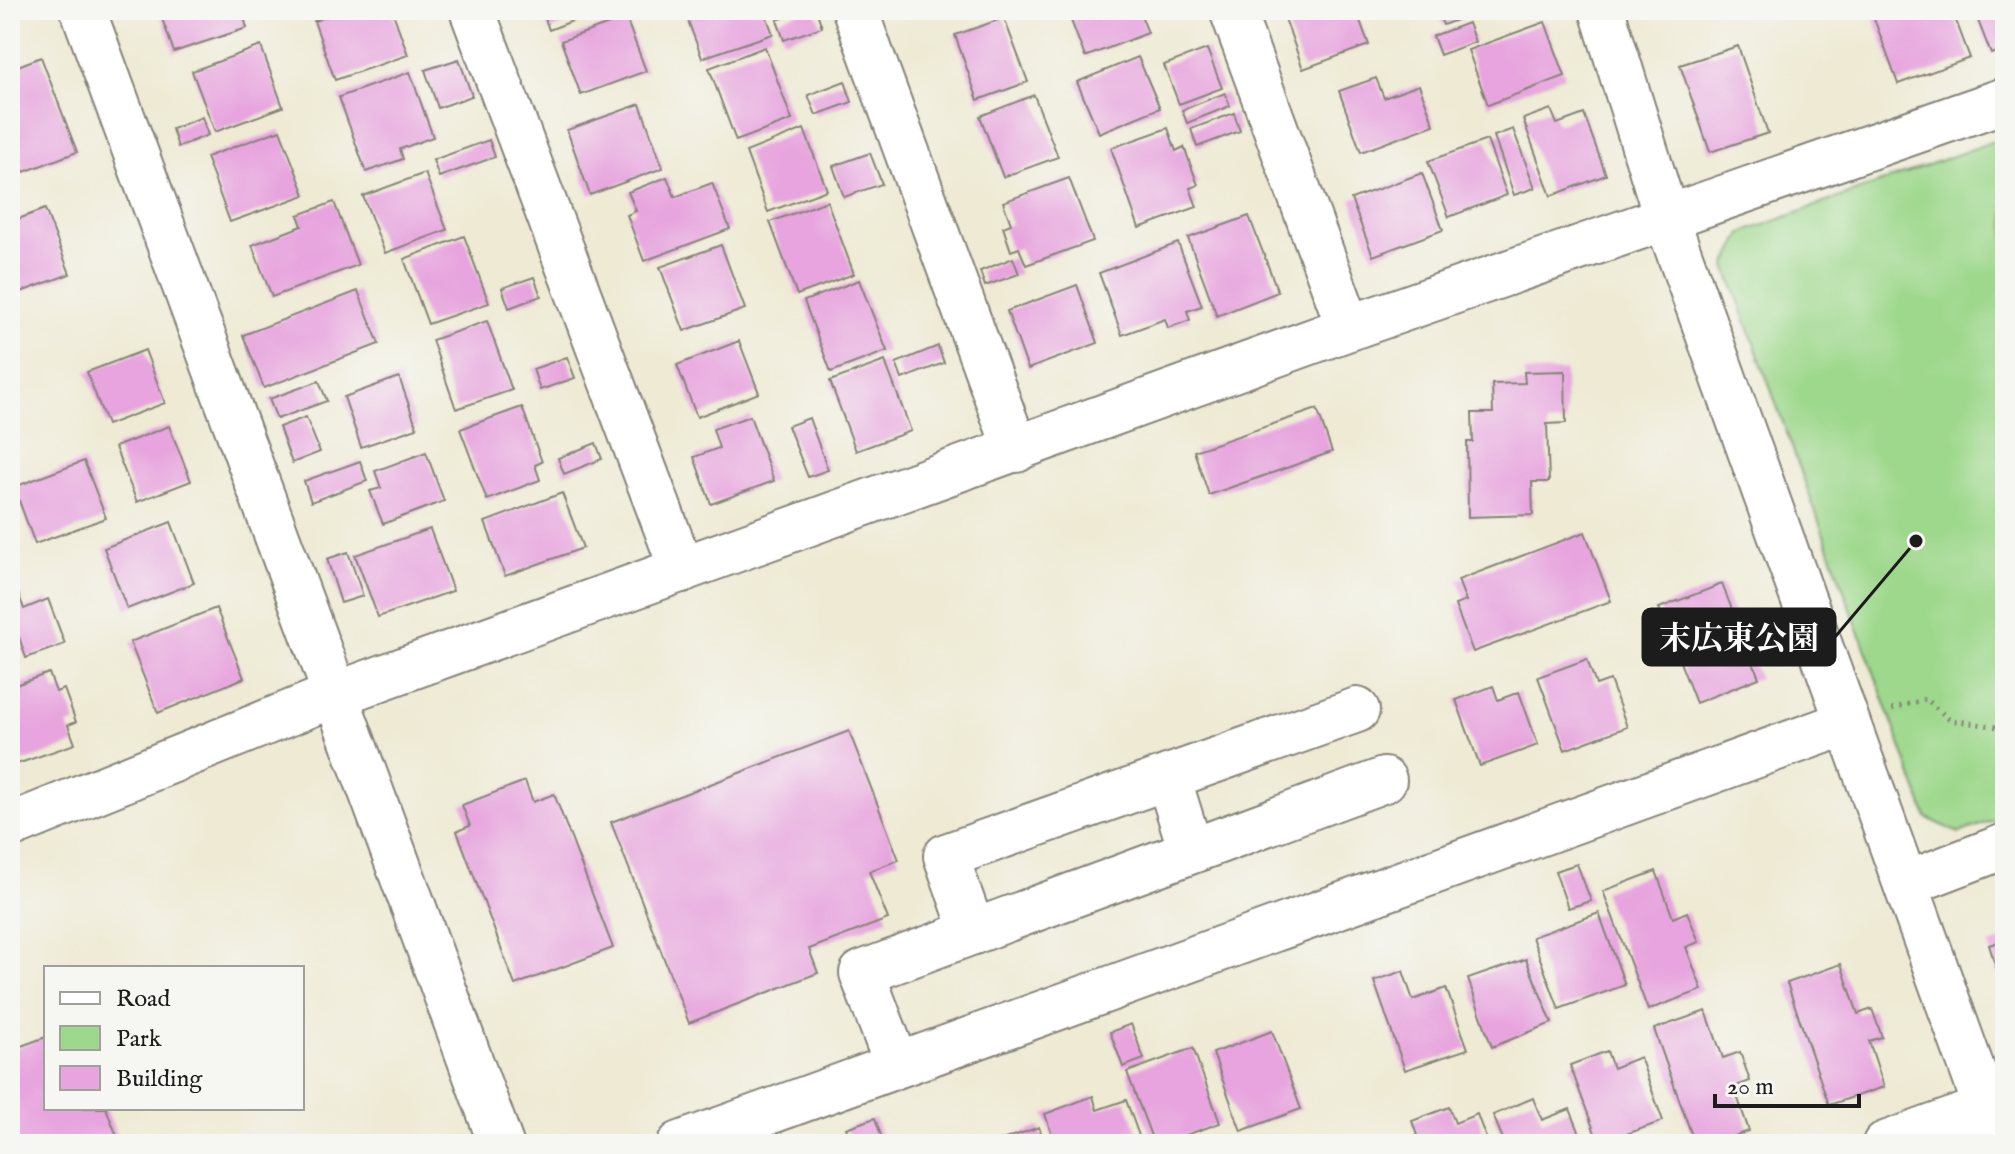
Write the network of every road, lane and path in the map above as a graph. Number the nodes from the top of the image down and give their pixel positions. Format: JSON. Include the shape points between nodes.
{"nodes":[{"id":1,"x":83,"y":10,"type":"edge"},
{"id":2,"x":472,"y":10,"type":"edge"},
{"id":3,"x":855,"y":10,"type":"edge"},
{"id":4,"x":1232,"y":10,"type":"edge"},
{"id":5,"x":1602,"y":10,"type":"edge"},
{"id":6,"x":2005,"y":100,"type":"edge"},
{"id":7,"x":1666,"y":217,"type":"junction"},
{"id":8,"x":1349,"y":328,"type":"junction"},
{"id":9,"x":1016,"y":450,"type":"junction"},
{"id":10,"x":682,"y":570,"type":"junction"},
{"id":11,"x":334,"y":695,"type":"junction"},
{"id":12,"x":1357,"y":710,"type":"dead end"},
{"id":13,"x":1846,"y":723,"type":"junction"},
{"id":14,"x":2005,"y":728,"type":"edge"},
{"id":15,"x":1168,"y":777,"type":"junction"},
{"id":16,"x":1384,"y":780,"type":"dead end"},
{"id":17,"x":10,"y":826,"type":"edge"},
{"id":18,"x":2005,"y":846,"type":"edge"},
{"id":19,"x":1191,"y":851,"type":"junction"},
{"id":20,"x":1906,"y":884,"type":"junction"},
{"id":21,"x":973,"y":932,"type":"junction"},
{"id":22,"x":897,"y":1065,"type":"junction"},
{"id":23,"x":1992,"y":1126,"type":"edge"},
{"id":24,"x":501,"y":1144,"type":"edge"},
{"id":25,"x":680,"y":1144,"type":"edge"},
{"id":26,"x":1885,"y":1144,"type":"edge"}],
"edges":[{"from":1,"to":11,"type":"street"},
{"from":2,"to":10,"type":"street"},
{"from":3,"to":9,"type":"street"},
{"from":4,"to":8,"type":"street"},
{"from":5,"to":7,"type":"street"},
{"from":6,"to":7,"type":"street"},
{"from":7,"to":8,"type":"street"},
{"from":7,"to":13,"type":"street"},
{"from":8,"to":9,"type":"street"},
{"from":9,"to":10,"type":"street"},
{"from":10,"to":11,"type":"street"},
{"from":11,"to":17,"type":"street"},
{"from":11,"to":24,"type":"street"},
{"from":12,"to":15,"type":"street"},
{"from":13,"to":14,"type":"path","via":[[1926,699],[1950,720]]},
{"from":13,"to":20,"type":"street"},
{"from":13,"to":22,"type":"street"},
{"from":15,"to":19,"type":"street"},
{"from":15,"to":21,"type":"street","via":[[946,856]]},
{"from":16,"to":19,"type":"street"},
{"from":18,"to":20,"type":"street"},
{"from":19,"to":21,"type":"street"},
{"from":20,"to":23,"type":"street"},
{"from":21,"to":22,"type":"street","via":[[862,973]]},
{"from":22,"to":25,"type":"street"},
{"from":23,"to":26,"type":"street"}]}
